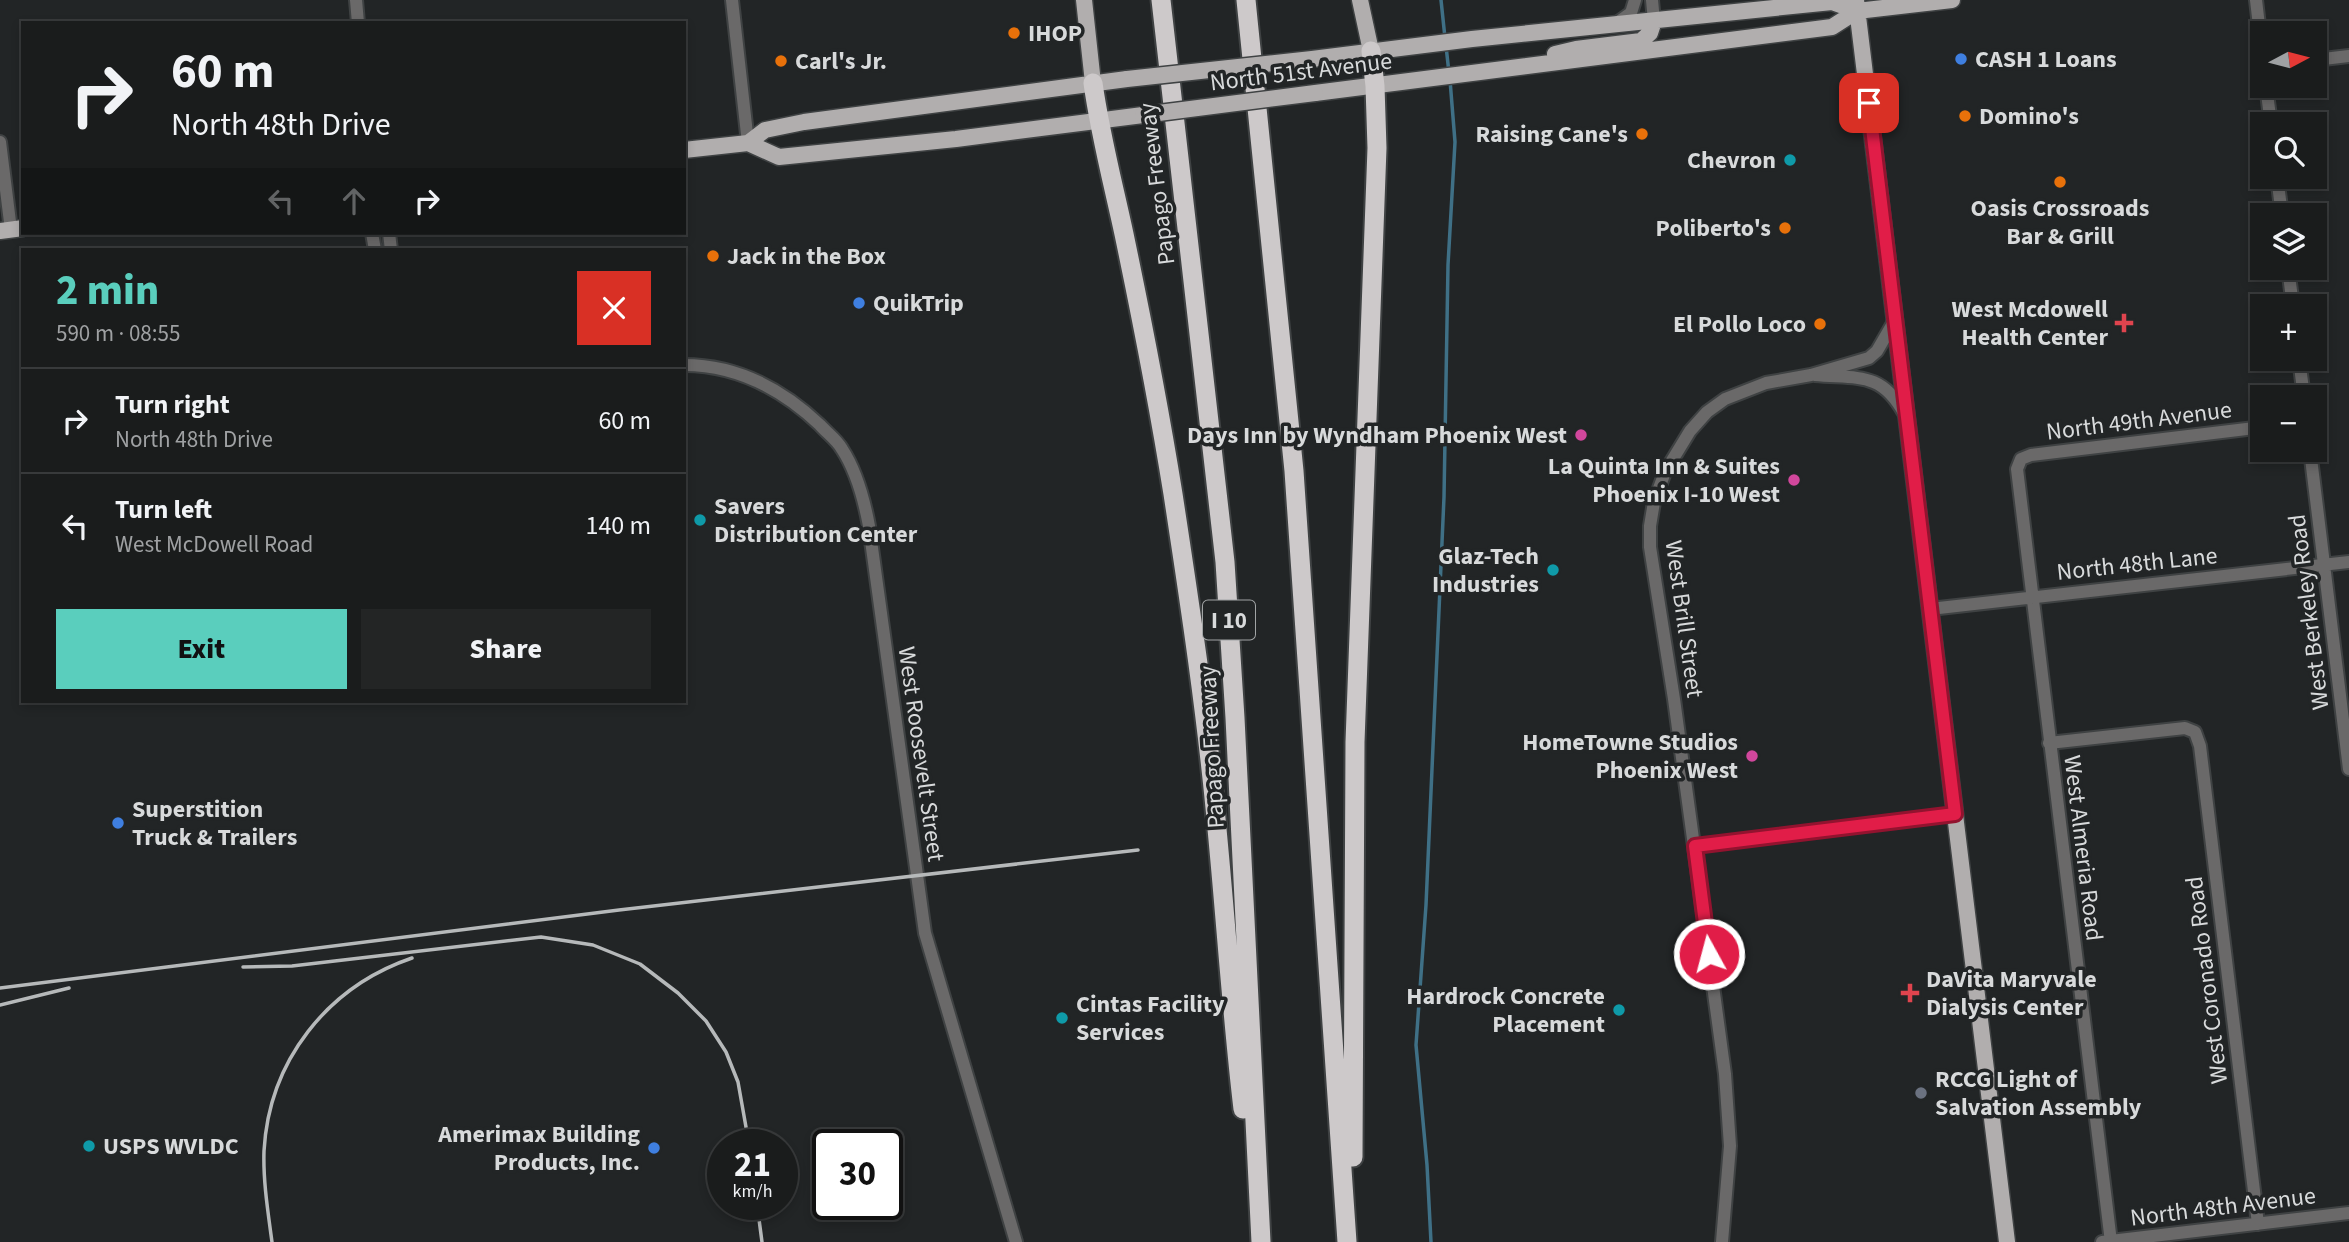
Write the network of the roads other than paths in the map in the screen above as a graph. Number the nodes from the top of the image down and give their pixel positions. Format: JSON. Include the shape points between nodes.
{"nodes":[{"id":1,"x":356,"y":0,"type":"edge"},
{"id":2,"x":732,"y":0,"type":"edge"},
{"id":3,"x":1084,"y":0,"type":"edge"},
{"id":4,"x":1161,"y":0,"type":"edge"},
{"id":5,"x":1245,"y":0,"type":"edge"},
{"id":6,"x":1360,"y":0,"type":"edge"},
{"id":7,"x":1635,"y":0,"type":"edge"},
{"id":8,"x":1652,"y":0,"type":"edge"},
{"id":9,"x":1952,"y":0,"type":"edge"},
{"id":10,"x":2256,"y":0,"type":"edge"},
{"id":11,"x":1856,"y":6,"type":"edge"},
{"id":12,"x":358,"y":21,"type":"edge"},
{"id":13,"x":1654,"y":21,"type":"junction"},
{"id":14,"x":2258,"y":21,"type":"edge"},
{"id":15,"x":1613,"y":25,"type":"junction"},
{"id":16,"x":1371,"y":51,"type":"junction"},
{"id":17,"x":2349,"y":56,"type":"edge"},
{"id":18,"x":2328,"y":58,"type":"edge"},
{"id":19,"x":1505,"y":69,"type":"junction"},
{"id":20,"x":1093,"y":83,"type":"junction"},
{"id":21,"x":1375,"y":86,"type":"junction"},
{"id":22,"x":1098,"y":120,"type":"junction"},
{"id":23,"x":0,"y":142,"type":"edge"},
{"id":24,"x":748,"y":143,"type":"junction"},
{"id":25,"x":686,"y":150,"type":"edge"},
{"id":26,"x":11,"y":230,"type":"edge"},
{"id":27,"x":1895,"y":320,"type":"junction"},
{"id":28,"x":686,"y":365,"type":"edge"},
{"id":29,"x":1811,"y":375,"type":"junction"},
{"id":30,"x":1907,"y":419,"type":"junction"},
{"id":31,"x":2250,"y":429,"type":"edge"},
{"id":32,"x":2021,"y":459,"type":"joint"},
{"id":33,"x":2312,"y":462,"type":"edge"},
{"id":34,"x":2349,"y":562,"type":"edge"},
{"id":35,"x":2325,"y":564,"type":"junction"},
{"id":36,"x":2031,"y":597,"type":"junction"},
{"id":37,"x":1930,"y":609,"type":"junction"},
{"id":38,"x":2049,"y":743,"type":"junction"},
{"id":39,"x":2349,"y":769,"type":"edge"},
{"id":40,"x":1955,"y":814,"type":"junction"},
{"id":41,"x":1695,"y":846,"type":"junction"},
{"id":42,"x":2349,"y":1213,"type":"edge"},
{"id":43,"x":2258,"y":1224,"type":"junction"},
{"id":44,"x":1016,"y":1242,"type":"edge"},
{"id":45,"x":1259,"y":1242,"type":"edge"},
{"id":46,"x":1350,"y":1242,"type":"edge"},
{"id":47,"x":1722,"y":1242,"type":"edge"},
{"id":48,"x":2007,"y":1242,"type":"edge"},
{"id":49,"x":2108,"y":1242,"type":"edge"}],
"edges":[{"from":1,"to":12,"type":"street"},
{"from":2,"to":24,"type":"street"},
{"from":3,"to":20,"type":"main road"},
{"from":4,"to":45,"type":"highway","name":"Papago Freeway","number":"I 10","via":[[1225,562]]},
{"from":5,"to":46,"type":"highway","via":[[1294,471]]},
{"from":6,"to":16,"type":"main road"},
{"from":7,"to":15,"type":"street","via":[[1627,18]]},
{"from":8,"to":13,"type":"street"},
{"from":9,"to":11,"type":"main road","name":"North 51st Avenue"},
{"from":10,"to":14,"type":"street"},
{"from":11,"to":13,"type":"main road","name":"North 51st Avenue","via":[[1832,2]]},
{"from":11,"to":19,"type":"main road","name":"North 51st Avenue","via":[[1832,27]]},
{"from":11,"to":27,"type":"main road"},
{"from":13,"to":15,"type":"main road","name":"North 51st Avenue"},
{"from":13,"to":19,"type":"main road","via":[[1642,41],[1569,50]]},
{"from":15,"to":16,"type":"main road","name":"North 51st Avenue"},
{"from":16,"to":20,"type":"main road","name":"North 51st Avenue","bridge":true},
{"from":16,"to":21,"type":"highway"},
{"from":17,"to":18,"type":"street"},
{"from":19,"to":21,"type":"main road","name":"North 51st Avenue"},
{"from":20,"to":22,"type":"highway"},
{"from":20,"to":24,"type":"main road","name":"North 51st Avenue","via":[[804,122],[765,130]]},
{"from":21,"to":22,"type":"main road","name":"North 51st Avenue","bridge":true},
{"from":21,"to":46,"type":"highway","via":[[1377,160],[1355,767]]},
{"from":22,"to":24,"type":"main road","name":"North 51st Avenue","via":[[779,157]]},
{"from":22,"to":45,"type":"highway","via":[[1138,305],[1195,638]]},
{"from":23,"to":26,"type":"street"},
{"from":24,"to":25,"type":"main road","name":"North 51st Avenue"},
{"from":27,"to":29,"type":"street","via":[[1873,355]]},
{"from":27,"to":30,"type":"main road"},
{"from":28,"to":44,"type":"street","name":"West Roosevelt Street","via":[[720,369],[787,397],[841,446],[862,493],[925,933]]},
{"from":29,"to":30,"type":"street","via":[[1886,387]]},
{"from":29,"to":41,"type":"street","name":"West Brill Street","via":[[1749,388],[1707,412],[1671,463],[1654,502],[1650,547]]},
{"from":30,"to":37,"type":"main road"},
{"from":31,"to":32,"type":"street","name":"North 49th Avenue"},
{"from":32,"to":36,"type":"street","name":"West Almeria Road","via":[[2017,469]]},
{"from":33,"to":35,"type":"street","name":"West Berkeley Road"},
{"from":34,"to":35,"type":"street","name":"North 48th Lane"},
{"from":35,"to":36,"type":"street","name":"North 48th Lane"},
{"from":35,"to":39,"type":"street","name":"West Berkeley Road"},
{"from":36,"to":37,"type":"street","name":"North 48th Lane"},
{"from":36,"to":38,"type":"street","name":"West Almeria Road"},
{"from":37,"to":40,"type":"main road"},
{"from":38,"to":43,"type":"street","name":"West Coronado Road","via":[[2185,729],[2194,732],[2200,746]]},
{"from":38,"to":49,"type":"street","name":"West Almeria Road"},
{"from":40,"to":41,"type":"street"},
{"from":40,"to":48,"type":"main road"},
{"from":41,"to":47,"type":"street","name":"West Brill Street","via":[[1730,1138]]},
{"from":42,"to":43,"type":"street","name":"North 48th Avenue"},
{"from":43,"to":49,"type":"street","name":"North 48th Avenue"}]}
